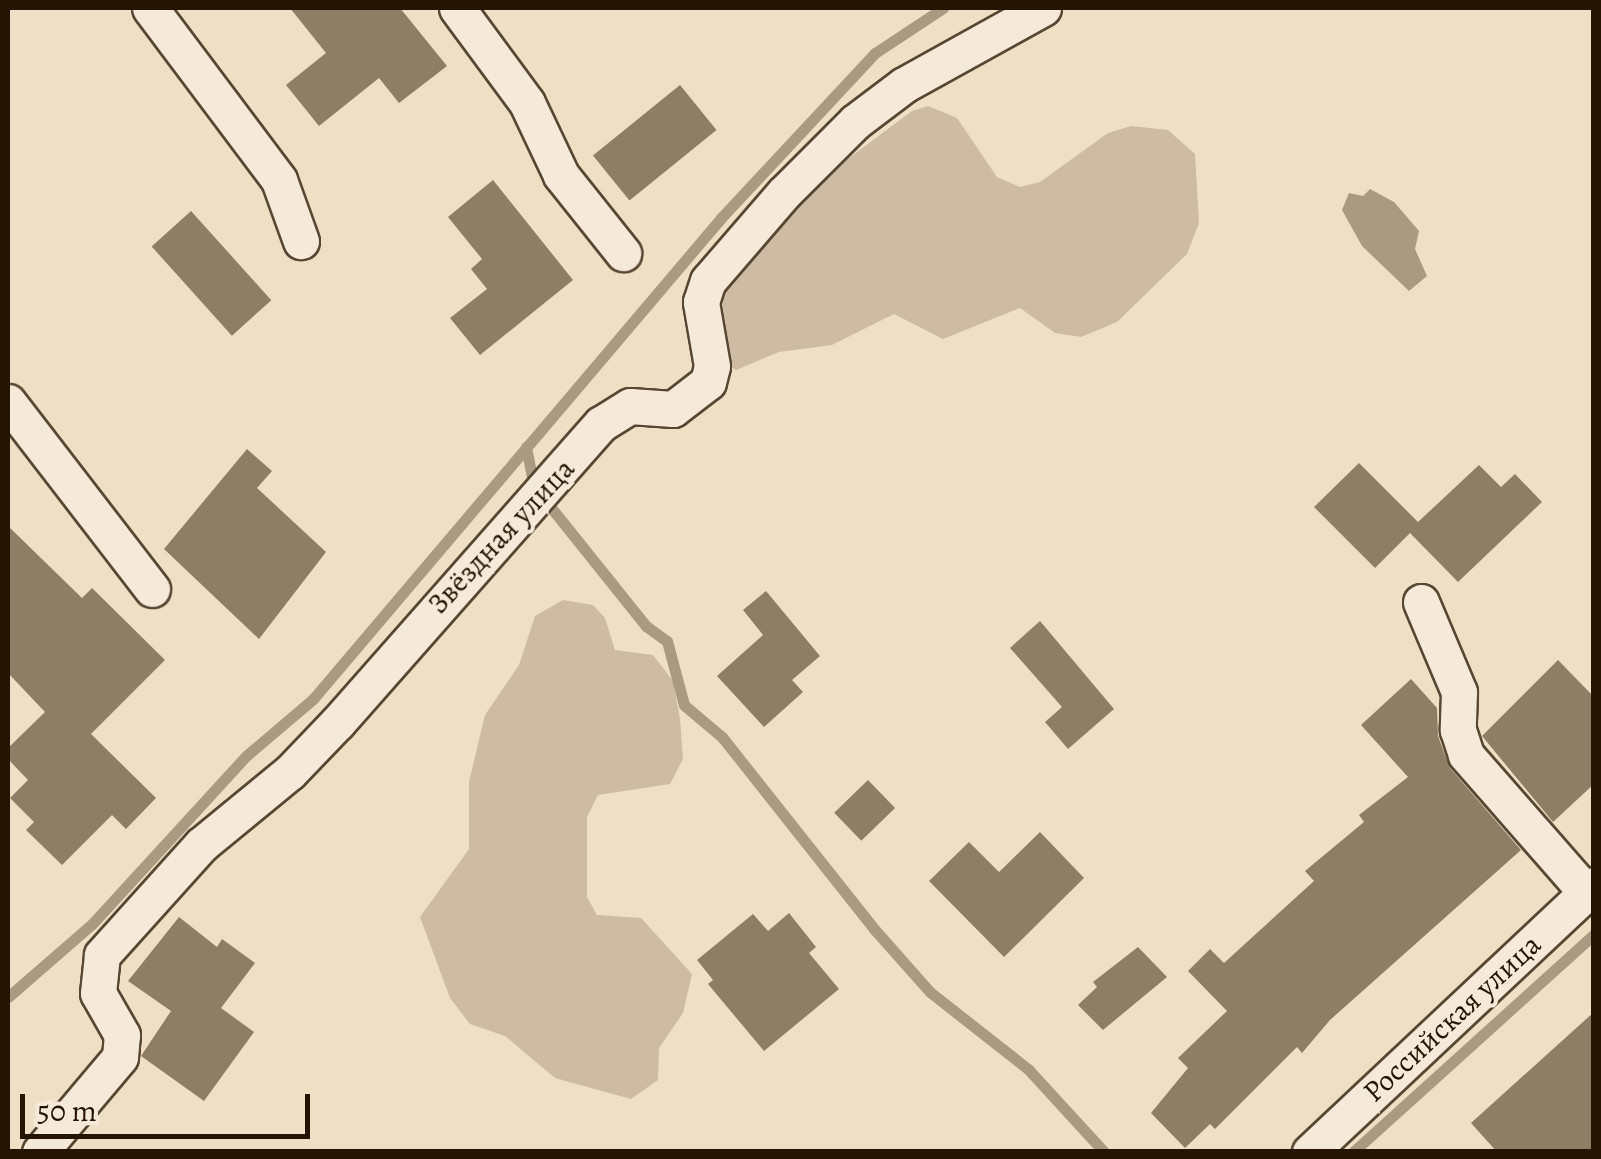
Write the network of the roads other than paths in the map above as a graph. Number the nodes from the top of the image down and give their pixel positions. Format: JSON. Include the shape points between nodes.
{"nodes":[{"id":1,"x":150,"y":8,"type":"edge"},
{"id":2,"x":457,"y":8,"type":"edge"},
{"id":3,"x":1043,"y":8,"type":"edge"},
{"id":4,"x":301,"y":241,"type":"dead end"},
{"id":5,"x":623,"y":253,"type":"dead end"},
{"id":6,"x":8,"y":402,"type":"edge"},
{"id":7,"x":152,"y":589,"type":"dead end"},
{"id":8,"x":1421,"y":602,"type":"dead end"},
{"id":9,"x":1590,"y":888,"type":"edge"},
{"id":10,"x":40,"y":1152,"type":"edge"},
{"id":11,"x":1310,"y":1152,"type":"edge"}],
"edges":[{"from":1,"to":4,"type":"street","via":[[279,180]]},
{"from":2,"to":5,"type":"street","via":[[527,104],[560,175]]},
{"from":3,"to":10,"type":"street","name":"Звёздная улица","via":[[904,85],[784,192],[708,281],[700,302],[712,366],[708,382],[673,409],[630,406],[601,424],[338,722],[202,845],[102,956],[98,993],[122,1035],[120,1057]]},
{"from":6,"to":7,"type":"street"},
{"from":8,"to":9,"type":"street","via":[[1459,692],[1466,756]]},
{"from":9,"to":11,"type":"street","name":"Российская улица"}]}
